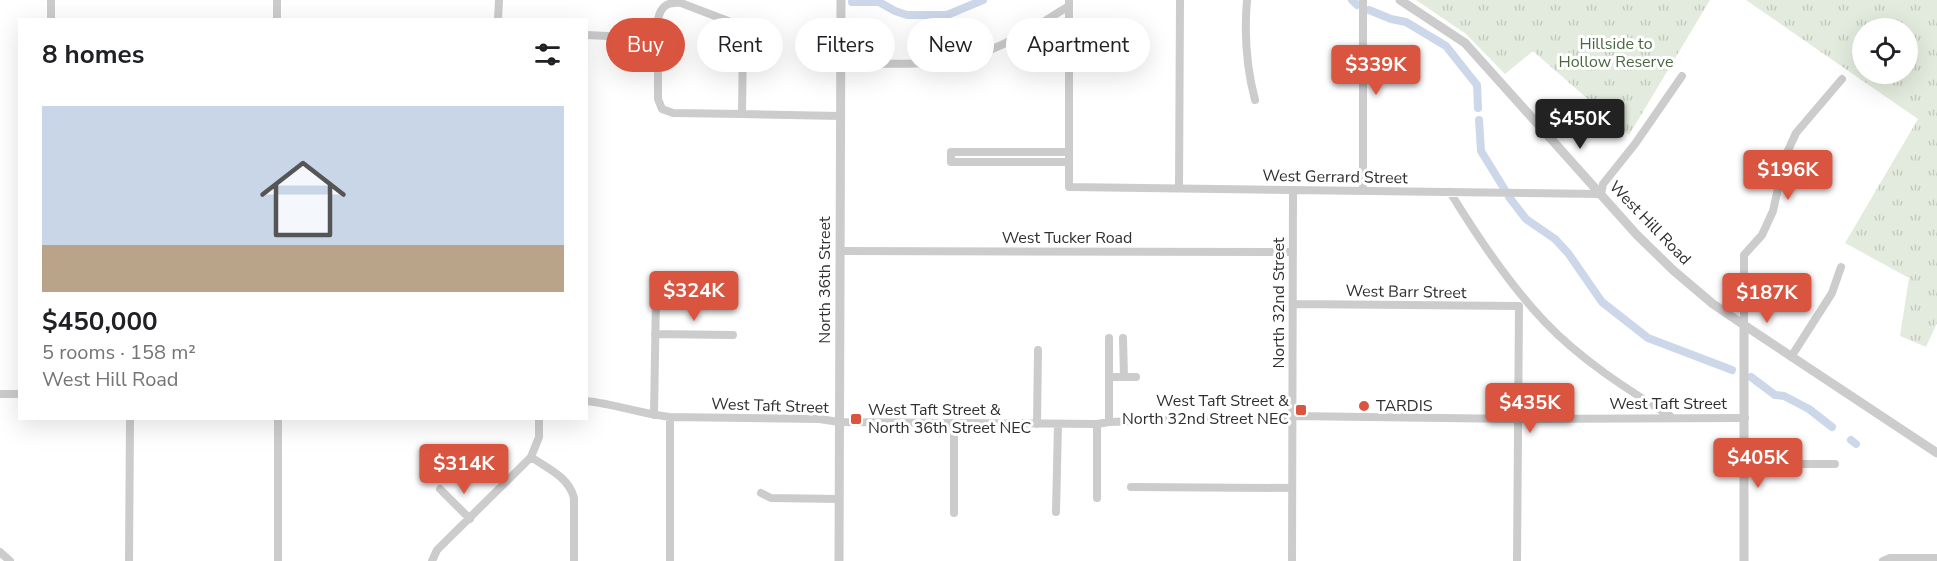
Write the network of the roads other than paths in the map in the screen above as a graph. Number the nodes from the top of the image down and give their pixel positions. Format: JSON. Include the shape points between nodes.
{"nodes":[{"id":1,"x":51,"y":0,"type":"edge"},
{"id":2,"x":277,"y":0,"type":"edge"},
{"id":3,"x":499,"y":0,"type":"edge"},
{"id":4,"x":841,"y":0,"type":"edge"},
{"id":5,"x":1180,"y":0,"type":"edge"},
{"id":6,"x":1247,"y":0,"type":"edge"},
{"id":7,"x":1363,"y":0,"type":"edge"},
{"id":8,"x":1400,"y":0,"type":"edge"},
{"id":9,"x":1069,"y":3,"type":"edge"},
{"id":10,"x":51,"y":18,"type":"edge"},
{"id":11,"x":277,"y":18,"type":"edge"},
{"id":12,"x":498,"y":18,"type":"edge"},
{"id":13,"x":841,"y":18,"type":"edge"},
{"id":14,"x":588,"y":35,"type":"edge"},
{"id":15,"x":606,"y":36,"type":"edge"},
{"id":16,"x":895,"y":64,"type":"edge"},
{"id":17,"x":840,"y":72,"type":"edge"},
{"id":18,"x":1682,"y":76,"type":"dead end"},
{"id":19,"x":1842,"y":79,"type":"dead end"},
{"id":20,"x":1255,"y":100,"type":"dead end"},
{"id":21,"x":742,"y":114,"type":"junction"},
{"id":22,"x":840,"y":116,"type":"junction"},
{"id":23,"x":1069,"y":152,"type":"junction"},
{"id":24,"x":1069,"y":162,"type":"junction"},
{"id":25,"x":1179,"y":188,"type":"junction"},
{"id":26,"x":1293,"y":190,"type":"junction"},
{"id":27,"x":1363,"y":191,"type":"junction"},
{"id":28,"x":1450,"y":192,"type":"junction"},
{"id":29,"x":1601,"y":194,"type":"junction"},
{"id":30,"x":840,"y":251,"type":"junction"},
{"id":31,"x":1293,"y":252,"type":"junction"},
{"id":32,"x":1841,"y":267,"type":"dead end"},
{"id":33,"x":656,"y":296,"type":"dead end"},
{"id":34,"x":1526,"y":299,"type":"junction"},
{"id":35,"x":1293,"y":304,"type":"junction"},
{"id":36,"x":1519,"y":306,"type":"junction"},
{"id":37,"x":1744,"y":326,"type":"junction"},
{"id":38,"x":655,"y":334,"type":"junction"},
{"id":39,"x":733,"y":335,"type":"dead end"},
{"id":40,"x":1109,"y":338,"type":"dead end"},
{"id":41,"x":1123,"y":338,"type":"dead end"},
{"id":42,"x":1038,"y":350,"type":"dead end"},
{"id":43,"x":1791,"y":357,"type":"junction"},
{"id":44,"x":1109,"y":377,"type":"junction"},
{"id":45,"x":1124,"y":377,"type":"junction"},
{"id":46,"x":1136,"y":377,"type":"dead end"},
{"id":47,"x":0,"y":394,"type":"edge"},
{"id":48,"x":18,"y":394,"type":"edge"},
{"id":49,"x":588,"y":401,"type":"edge"},
{"id":50,"x":654,"y":415,"type":"junction"},
{"id":51,"x":1292,"y":416,"type":"junction"},
{"id":52,"x":670,"y":417,"type":"junction"},
{"id":53,"x":1672,"y":417,"type":"junction"},
{"id":54,"x":1517,"y":418,"type":"junction"},
{"id":55,"x":1745,"y":418,"type":"junction"},
{"id":56,"x":130,"y":420,"type":"edge"},
{"id":57,"x":278,"y":420,"type":"edge"},
{"id":58,"x":539,"y":420,"type":"edge"},
{"id":59,"x":840,"y":422,"type":"junction"},
{"id":60,"x":1109,"y":422,"type":"junction"},
{"id":61,"x":954,"y":423,"type":"junction"},
{"id":62,"x":1037,"y":424,"type":"junction"},
{"id":63,"x":1058,"y":424,"type":"junction"},
{"id":64,"x":1097,"y":424,"type":"junction"},
{"id":65,"x":1937,"y":453,"type":"edge"},
{"id":66,"x":531,"y":457,"type":"junction"},
{"id":67,"x":1835,"y":464,"type":"dead end"},
{"id":68,"x":1744,"y":465,"type":"junction"},
{"id":69,"x":1131,"y":487,"type":"dead end"},
{"id":70,"x":1292,"y":488,"type":"junction"},
{"id":71,"x":440,"y":489,"type":"dead end"},
{"id":72,"x":761,"y":493,"type":"dead end"},
{"id":73,"x":1097,"y":498,"type":"dead end"},
{"id":74,"x":839,"y":500,"type":"junction"},
{"id":75,"x":1056,"y":512,"type":"dead end"},
{"id":76,"x":954,"y":513,"type":"dead end"},
{"id":77,"x":470,"y":519,"type":"junction"},
{"id":78,"x":0,"y":552,"type":"edge"},
{"id":79,"x":1937,"y":558,"type":"edge"},
{"id":80,"x":10,"y":561,"type":"edge"},
{"id":81,"x":129,"y":561,"type":"edge"},
{"id":82,"x":278,"y":561,"type":"edge"},
{"id":83,"x":432,"y":561,"type":"edge"},
{"id":84,"x":574,"y":561,"type":"edge"},
{"id":85,"x":670,"y":561,"type":"edge"},
{"id":86,"x":839,"y":561,"type":"edge"},
{"id":87,"x":1292,"y":561,"type":"edge"},
{"id":88,"x":1517,"y":561,"type":"edge"},
{"id":89,"x":1744,"y":561,"type":"edge"},
{"id":90,"x":1883,"y":561,"type":"edge"}],
"edges":[{"from":1,"to":10,"type":"street"},
{"from":2,"to":11,"type":"street"},
{"from":3,"to":12,"type":"street"},
{"from":4,"to":13,"type":"street","name":"North 36th Street"},
{"from":5,"to":25,"type":"street"},
{"from":6,"to":20,"type":"street","via":[[1245,50]]},
{"from":7,"to":27,"type":"street"},
{"from":8,"to":29,"type":"street","name":"West Hill Road","via":[[1466,43]]},
{"from":9,"to":16,"type":"street","via":[[991,50],[958,60]]},
{"from":9,"to":23,"type":"street"},
{"from":14,"to":15,"type":"street"},
{"from":17,"to":22,"type":"street","name":"North 36th Street"},
{"from":18,"to":29,"type":"street","via":[[1603,184]]},
{"from":19,"to":37,"type":"street","via":[[1796,133],[1785,158],[1773,211],[1762,235],[1744,255]]},
{"from":21,"to":21,"type":"street","via":[[673,113],[662,109],[658,99],[658,19],[666,4],[681,3],[740,27]]},
{"from":21,"to":22,"type":"street"},
{"from":22,"to":30,"type":"street","name":"North 36th Street"},
{"from":23,"to":24,"type":"street"},
{"from":23,"to":24,"type":"street","via":[[951,152],[951,162]]},
{"from":24,"to":25,"type":"street","name":"West Gerrard Street","via":[[1069,187]]},
{"from":25,"to":26,"type":"street","name":"West Gerrard Street"},
{"from":26,"to":27,"type":"street","name":"West Gerrard Street"},
{"from":26,"to":31,"type":"street","name":"North 32nd Street"},
{"from":27,"to":28,"type":"street","name":"West Gerrard Street"},
{"from":28,"to":29,"type":"street","name":"West Gerrard Street"},
{"from":28,"to":34,"type":"street","via":[[1478,238]]},
{"from":29,"to":37,"type":"street","name":"West Hill Road","via":[[1674,271]]},
{"from":30,"to":31,"type":"street","name":"West Tucker Road"},
{"from":30,"to":59,"type":"street","name":"North 36th Street"},
{"from":31,"to":35,"type":"street","name":"North 32nd Street"},
{"from":32,"to":43,"type":"street","via":[[1832,293]]},
{"from":33,"to":38,"type":"street"},
{"from":34,"to":36,"type":"street"},
{"from":34,"to":53,"type":"street","via":[[1582,355]]},
{"from":35,"to":36,"type":"street","name":"West Barr Street"},
{"from":35,"to":51,"type":"street","name":"North 32nd Street"},
{"from":36,"to":54,"type":"street"},
{"from":37,"to":43,"type":"street","name":"West Hill Road"},
{"from":37,"to":55,"type":"street"},
{"from":38,"to":39,"type":"street"},
{"from":38,"to":50,"type":"street"},
{"from":40,"to":44,"type":"street"},
{"from":41,"to":45,"type":"street"},
{"from":42,"to":62,"type":"street"},
{"from":43,"to":65,"type":"street","name":"West Hill Road"},
{"from":44,"to":45,"type":"street"},
{"from":44,"to":60,"type":"street"},
{"from":45,"to":46,"type":"street"},
{"from":47,"to":48,"type":"street"},
{"from":49,"to":50,"type":"street","name":"West Taft Street"},
{"from":50,"to":52,"type":"street","name":"West Taft Street"},
{"from":51,"to":54,"type":"street","name":"West Taft Street"},
{"from":51,"to":60,"type":"street","name":"West Taft Street","via":[[1282,421]]},
{"from":51,"to":70,"type":"street","name":"North 32nd Street"},
{"from":52,"to":59,"type":"street","name":"West Taft Street"},
{"from":52,"to":85,"type":"street"},
{"from":53,"to":54,"type":"street","name":"West Taft Street"},
{"from":53,"to":55,"type":"street","name":"West Taft Street"},
{"from":54,"to":88,"type":"street"},
{"from":55,"to":68,"type":"street"},
{"from":56,"to":81,"type":"street"},
{"from":57,"to":82,"type":"street"},
{"from":58,"to":66,"type":"street"},
{"from":59,"to":61,"type":"street","name":"West Taft Street"},
{"from":59,"to":74,"type":"street","name":"North 36th Street"},
{"from":60,"to":64,"type":"street","name":"West Taft Street"},
{"from":61,"to":62,"type":"street","name":"West Taft Street"},
{"from":61,"to":76,"type":"street"},
{"from":62,"to":63,"type":"street","name":"West Taft Street"},
{"from":63,"to":64,"type":"street","name":"West Taft Street"},
{"from":63,"to":75,"type":"street"},
{"from":64,"to":73,"type":"street"},
{"from":66,"to":77,"type":"street"},
{"from":66,"to":84,"type":"street","via":[[562,478],[572,490]]},
{"from":67,"to":68,"type":"street"},
{"from":68,"to":89,"type":"street"},
{"from":69,"to":70,"type":"street"},
{"from":70,"to":87,"type":"street","name":"North 32nd Street"},
{"from":71,"to":77,"type":"street"},
{"from":72,"to":74,"type":"street","via":[[771,498]]},
{"from":74,"to":86,"type":"street","name":"North 36th Street"},
{"from":77,"to":83,"type":"street","via":[[437,550]]},
{"from":78,"to":80,"type":"street"},
{"from":79,"to":90,"type":"street"}]}
